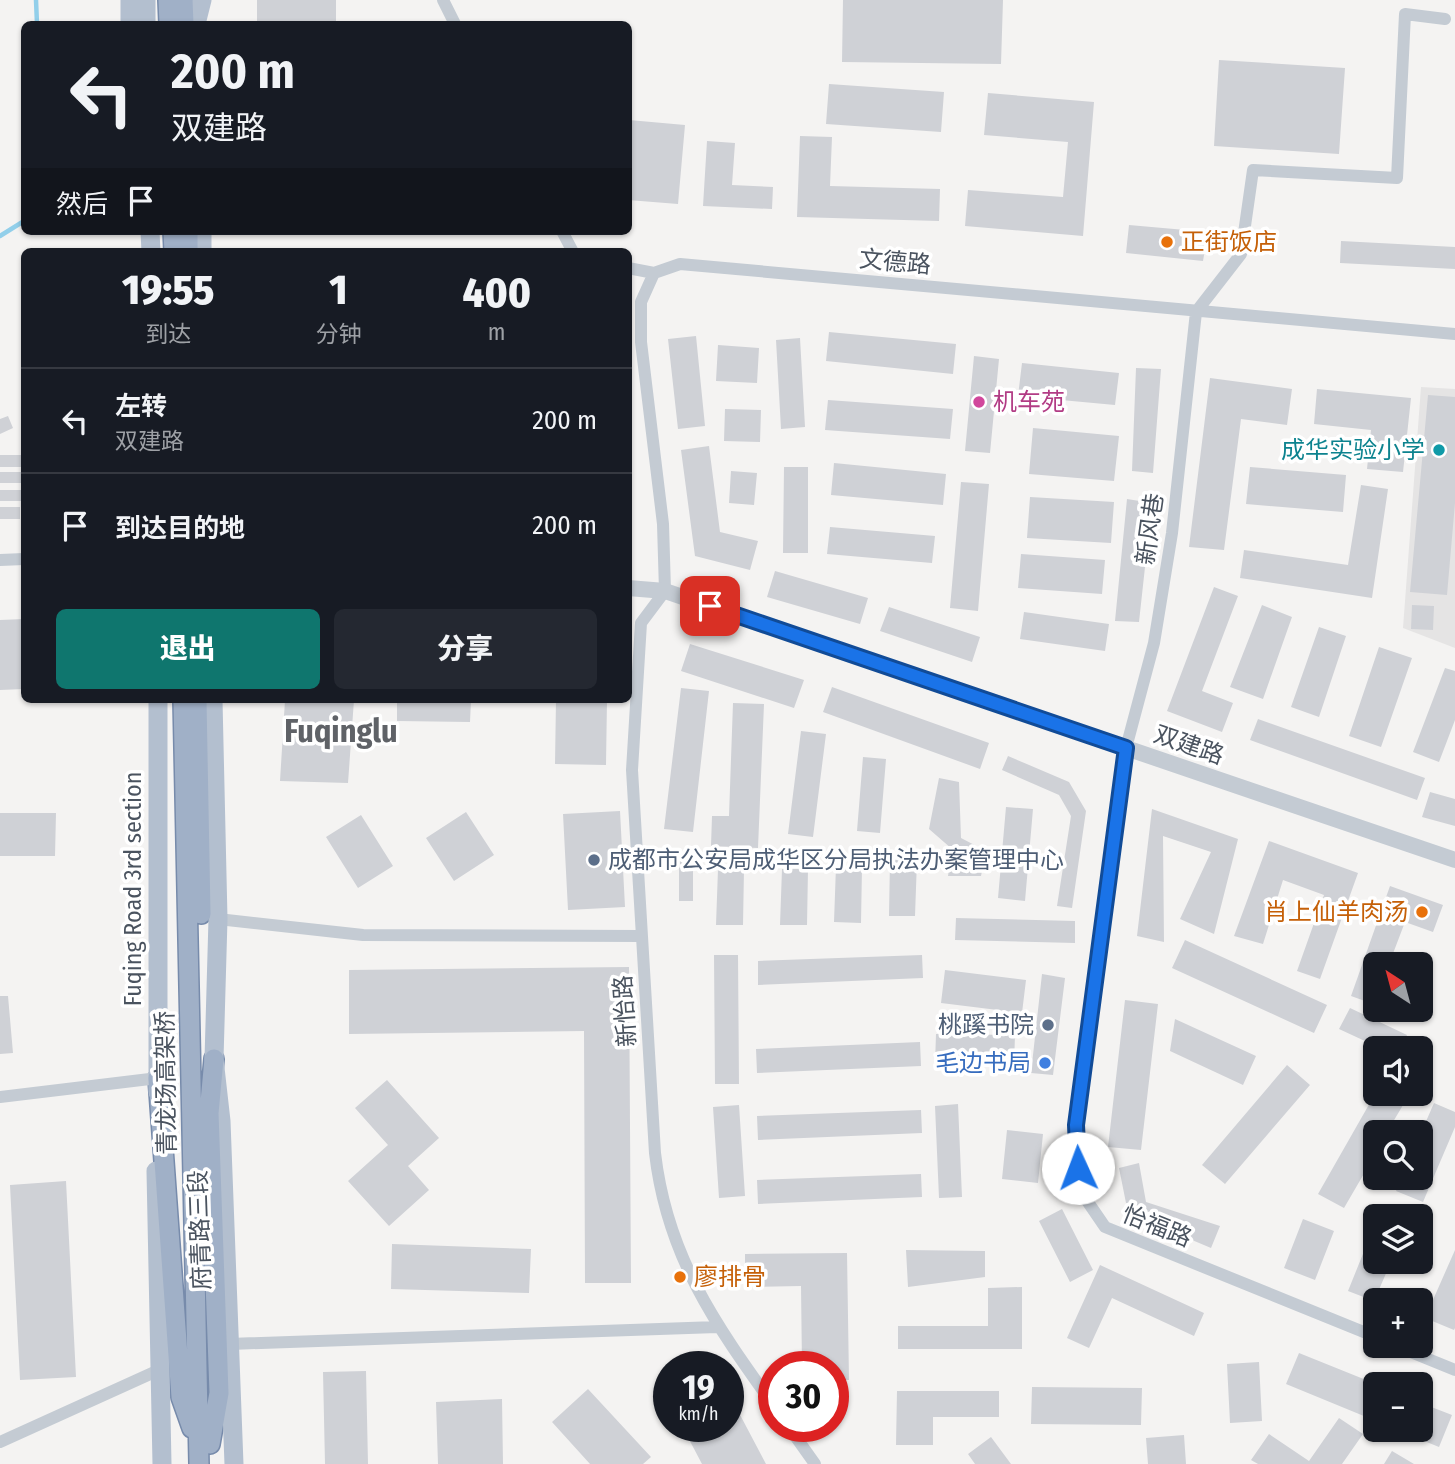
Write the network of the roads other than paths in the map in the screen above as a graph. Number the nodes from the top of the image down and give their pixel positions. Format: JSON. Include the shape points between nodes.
{"nodes":[{"id":1,"x":130,"y":0,"type":"edge"},
{"id":2,"x":146,"y":0,"type":"edge"},
{"id":3,"x":169,"y":0,"type":"edge"},
{"id":4,"x":184,"y":0,"type":"edge"},
{"id":5,"x":195,"y":0,"type":"edge"},
{"id":6,"x":202,"y":0,"type":"edge"},
{"id":7,"x":443,"y":0,"type":"edge"},
{"id":8,"x":1445,"y":19,"type":"dead end"},
{"id":9,"x":130,"y":21,"type":"edge"},
{"id":10,"x":146,"y":21,"type":"edge"},
{"id":11,"x":169,"y":21,"type":"edge"},
{"id":12,"x":191,"y":21,"type":"edge"},
{"id":13,"x":192,"y":21,"type":"edge"},
{"id":14,"x":193,"y":21,"type":"edge"},
{"id":15,"x":454,"y":21,"type":"edge"},
{"id":16,"x":632,"y":269,"type":"edge"},
{"id":17,"x":654,"y":272,"type":"junction"},
{"id":18,"x":1196,"y":312,"type":"junction"},
{"id":19,"x":1455,"y":334,"type":"edge"},
{"id":20,"x":21,"y":559,"type":"edge"},
{"id":21,"x":0,"y":560,"type":"edge"},
{"id":22,"x":632,"y":588,"type":"edge"},
{"id":23,"x":665,"y":591,"type":"junction"},
{"id":24,"x":158,"y":703,"type":"edge"},
{"id":25,"x":183,"y":703,"type":"edge"},
{"id":26,"x":197,"y":703,"type":"edge"},
{"id":27,"x":213,"y":703,"type":"edge"},
{"id":28,"x":1126,"y":748,"type":"junction"},
{"id":29,"x":1455,"y":860,"type":"edge"},
{"id":30,"x":218,"y":919,"type":"junction"},
{"id":31,"x":641,"y":936,"type":"junction"},
{"id":32,"x":214,"y":1059,"type":"junction"},
{"id":33,"x":158,"y":1078,"type":"junction"},
{"id":34,"x":0,"y":1097,"type":"edge"},
{"id":35,"x":717,"y":1327,"type":"junction"},
{"id":36,"x":1363,"y":1332,"type":"edge"},
{"id":37,"x":230,"y":1344,"type":"junction"},
{"id":38,"x":1426,"y":1358,"type":"edge"},
{"id":39,"x":159,"y":1370,"type":"junction"},
{"id":40,"x":1455,"y":1370,"type":"edge"},
{"id":41,"x":758,"y":1384,"type":"edge"},
{"id":42,"x":0,"y":1442,"type":"edge"},
{"id":43,"x":799,"y":1442,"type":"edge"},
{"id":44,"x":205,"y":1454,"type":"edge"},
{"id":45,"x":162,"y":1464,"type":"edge"},
{"id":46,"x":234,"y":1464,"type":"edge"},
{"id":47,"x":815,"y":1464,"type":"edge"}],
"edges":[{"from":1,"to":9,"type":"main road"},
{"from":2,"to":10,"type":"main road"},
{"from":3,"to":11,"type":"highway"},
{"from":4,"to":12,"type":"highway"},
{"from":5,"to":13,"type":"main road"},
{"from":6,"to":14,"type":"main road"},
{"from":7,"to":15,"type":"street"},
{"from":8,"to":18,"type":"street","via":[[1405,14],[1397,178],[1253,170],[1241,254]]},
{"from":16,"to":17,"type":"street"},
{"from":17,"to":18,"type":"street","name":"文德路","via":[[680,264]]},
{"from":17,"to":23,"type":"street","via":[[641,302],[641,342],[663,524]]},
{"from":18,"to":19,"type":"street","name":"文德路"},
{"from":18,"to":28,"type":"street","name":"新风巷","via":[[1172,533],[1154,643]]},
{"from":20,"to":21,"type":"street"},
{"from":22,"to":23,"type":"street","name":"双建路"},
{"from":23,"to":28,"type":"street","name":"双建路"},
{"from":23,"to":31,"type":"street","name":"新怡路","via":[[641,623],[632,770]]},
{"from":24,"to":33,"type":"main road","name":"Fuqing Road 3rd section"},
{"from":25,"to":44,"type":"highway","name":"青龙场高架桥"},
{"from":26,"to":44,"type":"highway","name":"青龙场高架桥"},
{"from":27,"to":30,"type":"main road","name":"府青路三段"},
{"from":28,"to":29,"type":"street","name":"双建路"},
{"from":28,"to":36,"type":"street","name":"怡福路","via":[[1076,1125],[1079,1189],[1105,1227]]},
{"from":30,"to":31,"type":"street","via":[[363,935]]},
{"from":30,"to":32,"type":"main road","name":"府青路三段"},
{"from":31,"to":35,"type":"street","name":"新怡路","via":[[660,1198],[674,1239]]},
{"from":32,"to":37,"type":"main road","name":"府青路三段","via":[[221,1121]]},
{"from":32,"to":44,"type":"highway","via":[[209,1113],[219,1393]]},
{"from":33,"to":34,"type":"street"},
{"from":33,"to":39,"type":"main road","name":"府青路三段"},
{"from":33,"to":44,"type":"highway","via":[[181,1397]]},
{"from":35,"to":37,"type":"street"},
{"from":35,"to":41,"type":"street","name":"新怡路"},
{"from":37,"to":46,"type":"main road","name":"府青路三段"},
{"from":38,"to":40,"type":"street"},
{"from":39,"to":42,"type":"street"},
{"from":39,"to":45,"type":"main road","name":"府青路三段"},
{"from":43,"to":47,"type":"street"}]}
